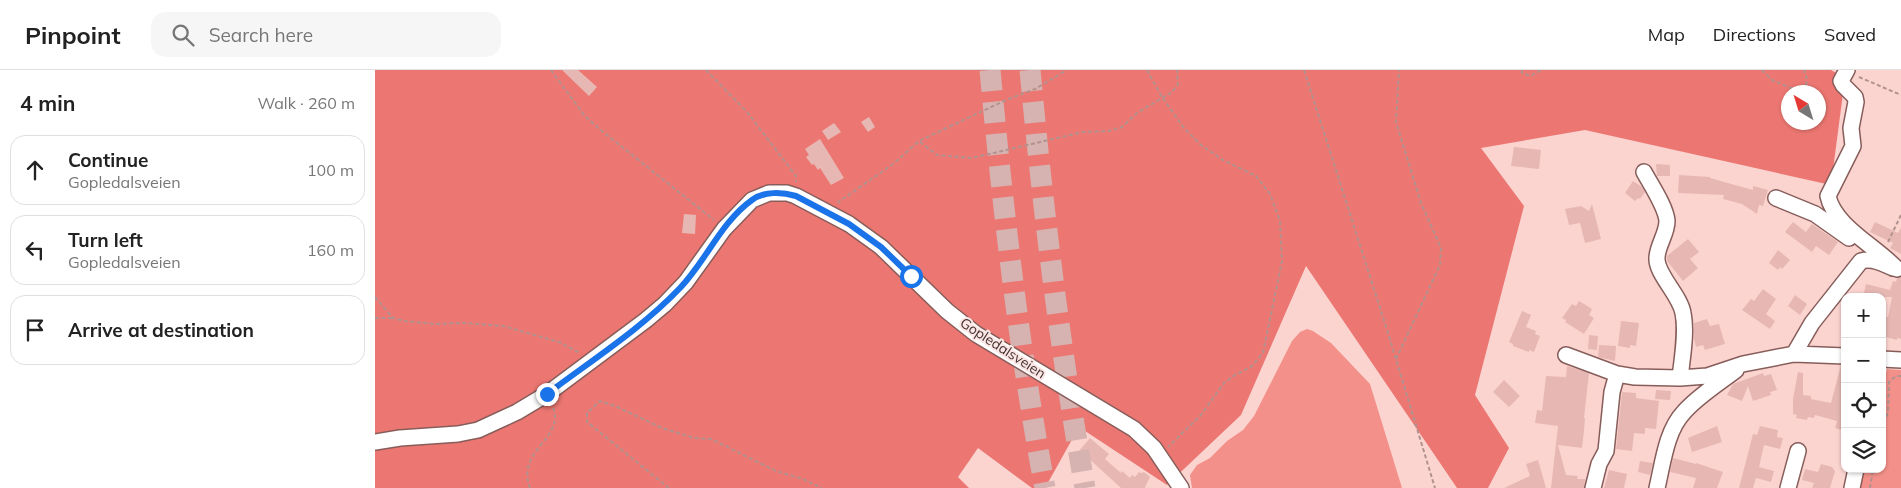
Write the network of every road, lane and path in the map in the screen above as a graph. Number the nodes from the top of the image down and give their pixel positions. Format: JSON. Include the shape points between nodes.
{"nodes":[{"id":1,"x":551,"y":70,"type":"edge"},
{"id":2,"x":705,"y":70,"type":"edge"},
{"id":3,"x":1067,"y":70,"type":"edge"},
{"id":4,"x":1147,"y":70,"type":"edge"},
{"id":5,"x":1177,"y":70,"type":"edge"},
{"id":6,"x":1304,"y":70,"type":"edge"},
{"id":7,"x":1399,"y":70,"type":"edge"},
{"id":8,"x":1521,"y":70,"type":"edge"},
{"id":9,"x":1541,"y":70,"type":"edge"},
{"id":10,"x":1762,"y":70,"type":"edge"},
{"id":11,"x":1804,"y":70,"type":"edge"},
{"id":12,"x":1846,"y":71,"type":"edge"},
{"id":13,"x":1901,"y":95,"type":"edge"},
{"id":14,"x":1162,"y":97,"type":"junction"},
{"id":15,"x":919,"y":142,"type":"junction"},
{"id":16,"x":1644,"y":172,"type":"dead end"},
{"id":17,"x":796,"y":196,"type":"junction"},
{"id":18,"x":1776,"y":198,"type":"dead end"},
{"id":19,"x":833,"y":204,"type":"dead end"},
{"id":20,"x":1901,"y":215,"type":"edge"},
{"id":21,"x":724,"y":229,"type":"junction"},
{"id":22,"x":1875,"y":257,"type":"junction"},
{"id":23,"x":1899,"y":271,"type":"edge"},
{"id":24,"x":375,"y":297,"type":"edge"},
{"id":25,"x":375,"y":318,"type":"edge"},
{"id":26,"x":393,"y":318,"type":"junction"},
{"id":27,"x":1794,"y":354,"type":"junction"},
{"id":28,"x":1566,"y":355,"type":"dead end"},
{"id":29,"x":1841,"y":356,"type":"edge"},
{"id":30,"x":1396,"y":359,"type":"junction"},
{"id":31,"x":1886,"y":360,"type":"edge"},
{"id":32,"x":1901,"y":360,"type":"edge"},
{"id":33,"x":591,"y":361,"type":"junction"},
{"id":34,"x":1743,"y":364,"type":"junction"},
{"id":35,"x":1617,"y":374,"type":"junction"},
{"id":36,"x":1901,"y":376,"type":"edge"},
{"id":37,"x":1680,"y":378,"type":"junction"},
{"id":38,"x":547,"y":394,"type":"junction"},
{"id":39,"x":1886,"y":417,"type":"edge"},
{"id":40,"x":375,"y":442,"type":"edge"},
{"id":41,"x":1798,"y":451,"type":"dead end"},
{"id":42,"x":1159,"y":456,"type":"junction"},
{"id":43,"x":1855,"y":473,"type":"edge"},
{"id":44,"x":1872,"y":473,"type":"edge"},
{"id":45,"x":530,"y":488,"type":"edge"},
{"id":46,"x":669,"y":488,"type":"edge"},
{"id":47,"x":822,"y":488,"type":"edge"},
{"id":48,"x":1181,"y":488,"type":"edge"},
{"id":49,"x":1435,"y":488,"type":"edge"},
{"id":50,"x":1593,"y":488,"type":"edge"},
{"id":51,"x":1657,"y":488,"type":"edge"},
{"id":52,"x":1788,"y":488,"type":"edge"},
{"id":53,"x":1852,"y":488,"type":"edge"},
{"id":54,"x":1870,"y":488,"type":"edge"}],
"edges":[{"from":1,"to":21,"type":"path","via":[[597,127]]},
{"from":2,"to":17,"type":"path","via":[[747,112],[774,146],[795,176]]},
{"from":3,"to":15,"type":"path"},
{"from":4,"to":14,"type":"path"},
{"from":5,"to":14,"type":"path","via":[[1178,84]]},
{"from":6,"to":30,"type":"path"},
{"from":7,"to":30,"type":"path","via":[[1396,122],[1421,203],[1441,248],[1440,265]]},
{"from":8,"to":9,"type":"path","via":[[1530,76]]},
{"from":10,"to":11,"type":"path","via":[[1772,80],[1798,91],[1806,84]]},
{"from":12,"to":13,"type":"path"},
{"from":12,"to":22,"type":"street","via":[[1841,81],[1856,102],[1851,128],[1853,146],[1828,196],[1830,205]]},
{"from":14,"to":15,"type":"path","via":[[1122,127],[1083,132],[973,158],[937,155]]},
{"from":14,"to":42,"type":"path","via":[[1201,145],[1256,176],[1270,194],[1280,221],[1282,261],[1263,353],[1251,367],[1224,383],[1201,416]]},
{"from":15,"to":19,"type":"path","via":[[893,164]]},
{"from":16,"to":37,"type":"street","via":[[1667,220],[1657,259],[1683,313]]},
{"from":17,"to":21,"type":"street","name":"Gopledalsveien","via":[[769,193],[759,196]]},
{"from":17,"to":42,"type":"street","name":"Gopledalsveien","via":[[849,224],[881,247],[947,311],[976,334],[1134,429]]},
{"from":18,"to":22,"type":"street","via":[[1815,214]]},
{"from":20,"to":22,"type":"path"},
{"from":21,"to":33,"type":"street","name":"Gopledalsveien","via":[[686,282],[665,304]]},
{"from":22,"to":23,"type":"street"},
{"from":22,"to":27,"type":"street","via":[[1861,261],[1854,268],[1812,323]]},
{"from":24,"to":26,"type":"path"},
{"from":25,"to":26,"type":"path"},
{"from":26,"to":33,"type":"path","via":[[415,323],[464,322],[503,326],[559,342]]},
{"from":27,"to":29,"type":"street"},
{"from":27,"to":34,"type":"street"},
{"from":28,"to":35,"type":"street"},
{"from":30,"to":49,"type":"path"},
{"from":31,"to":32,"type":"street"},
{"from":33,"to":38,"type":"street","name":"Gopledalsveien"},
{"from":34,"to":37,"type":"street","via":[[1707,376]]},
{"from":34,"to":51,"type":"street","via":[[1677,421]]},
{"from":35,"to":37,"type":"street"},
{"from":35,"to":50,"type":"street","via":[[1605,451]]},
{"from":36,"to":39,"type":"path","via":[[1889,382]]},
{"from":38,"to":40,"type":"street","name":"Gopledalsveien","via":[[478,430]]},
{"from":38,"to":45,"type":"path","via":[[556,420],[529,462]]},
{"from":41,"to":52,"type":"street"},
{"from":42,"to":48,"type":"street","name":"Gopledalsveien"},
{"from":43,"to":53,"type":"street"},
{"from":44,"to":54,"type":"path"},
{"from":46,"to":47,"type":"path","via":[[587,422],[587,414],[596,404],[600,401],[655,425],[688,436],[711,439],[776,471]]}]}
